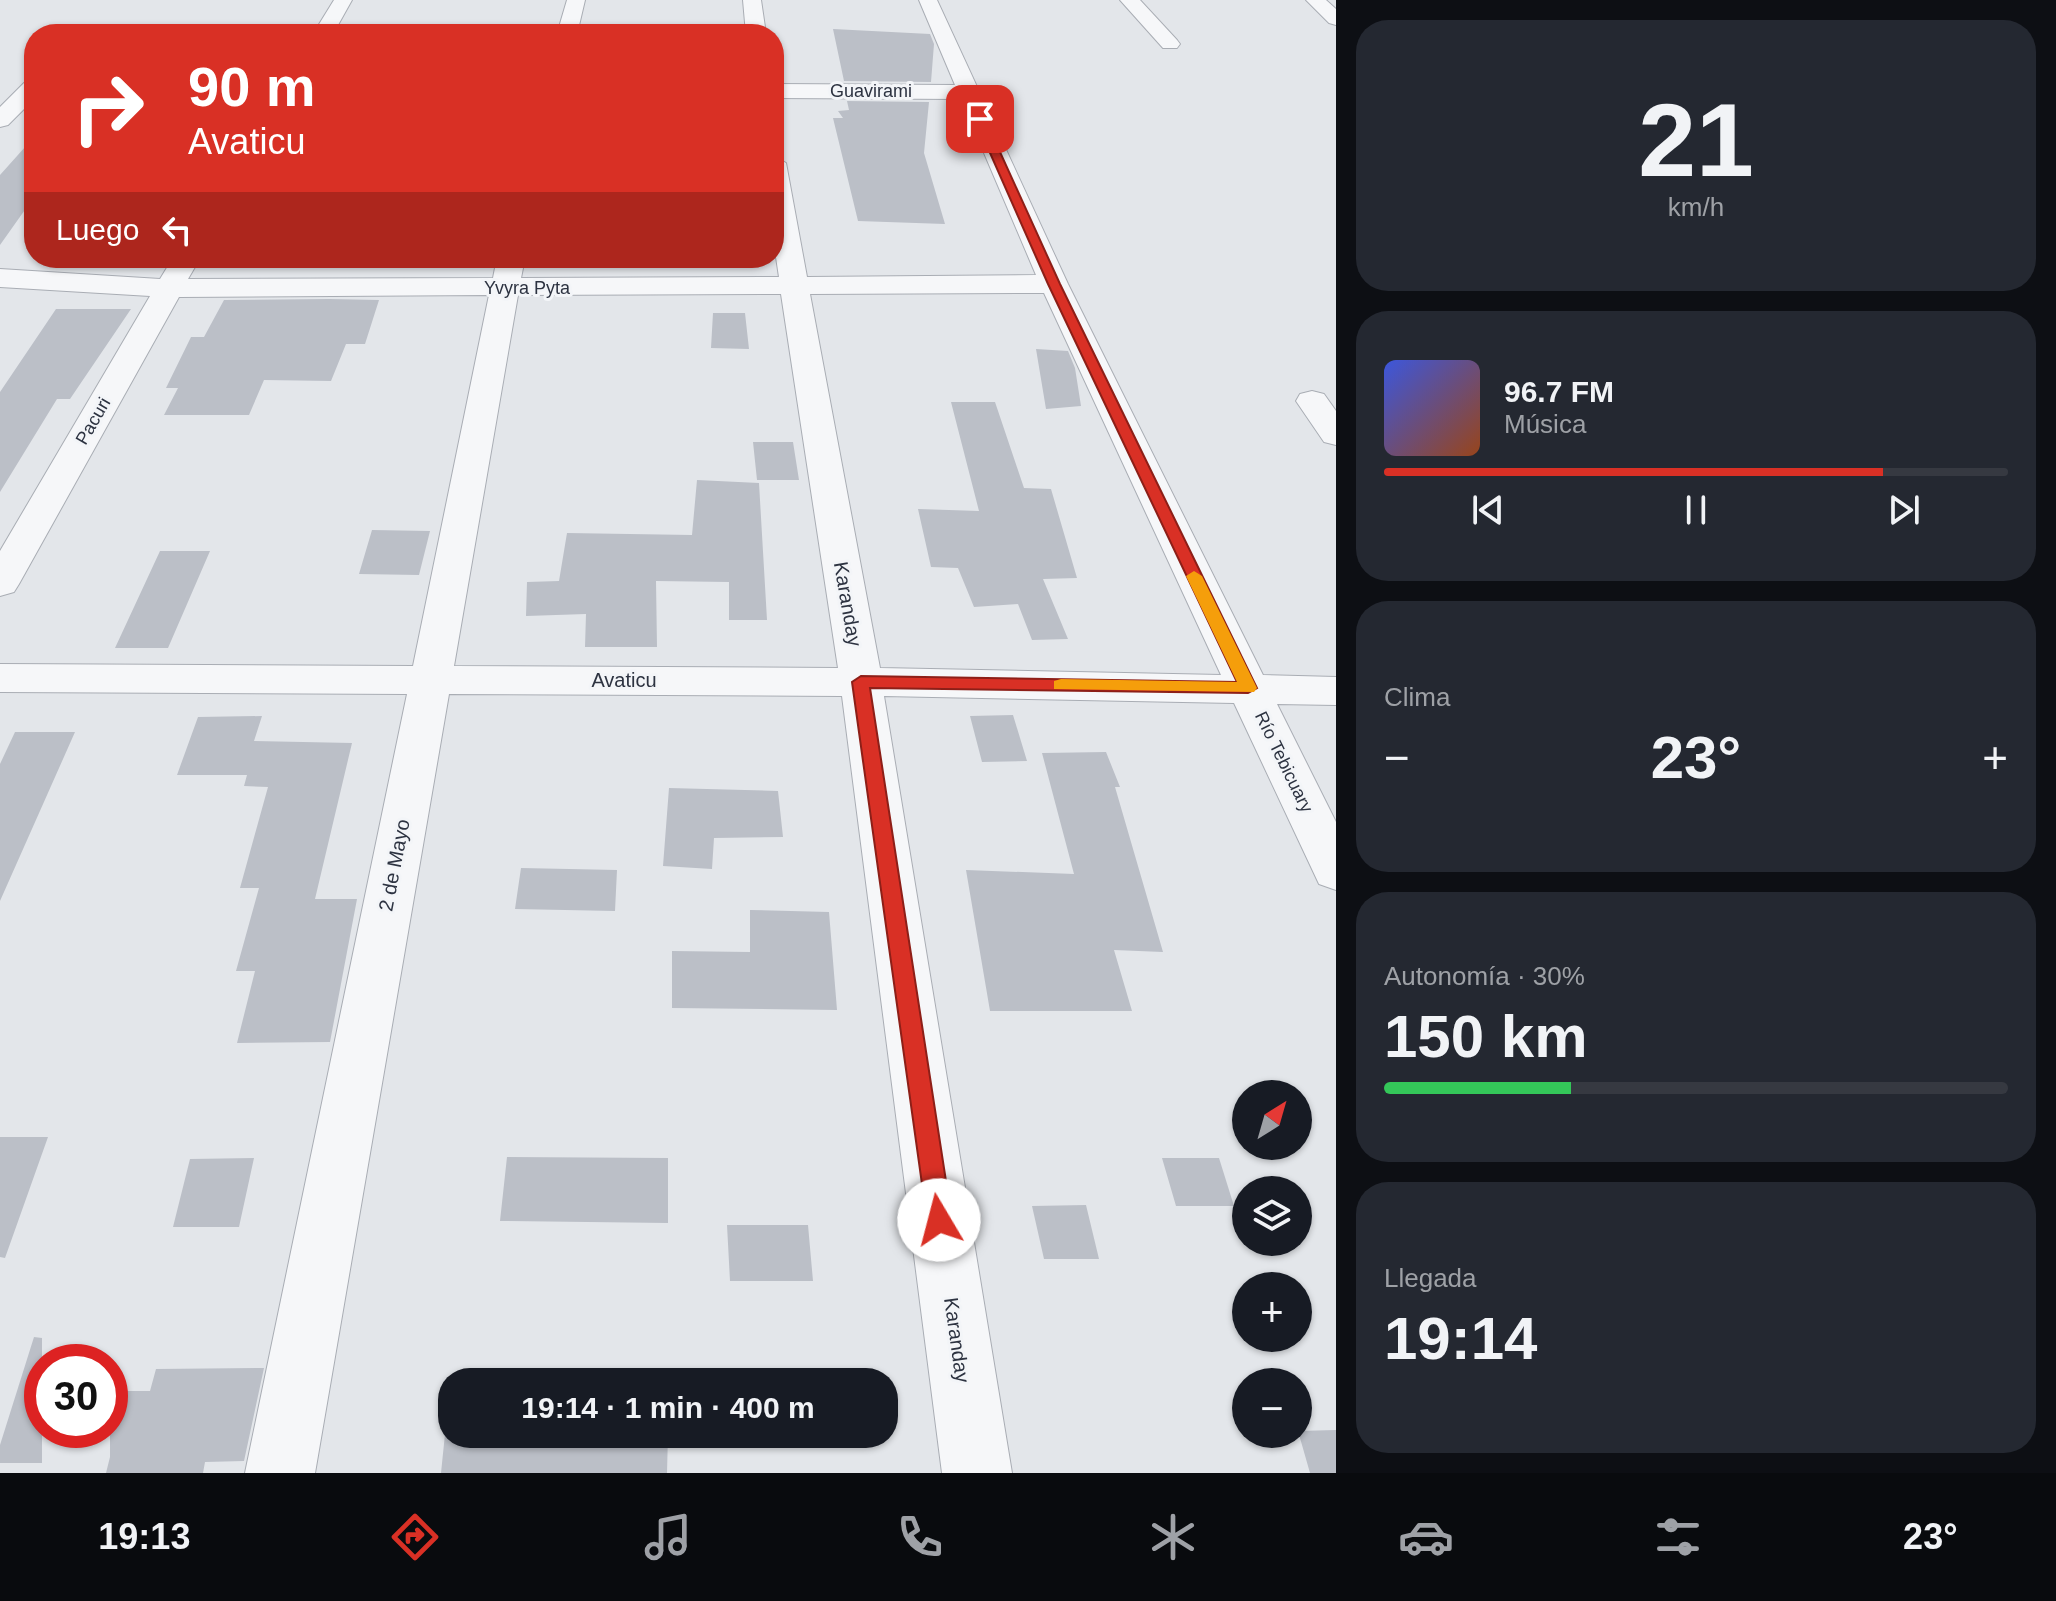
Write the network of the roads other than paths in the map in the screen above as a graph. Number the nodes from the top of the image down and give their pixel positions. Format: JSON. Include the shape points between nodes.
{"nodes":[{"id":1,"x":343,"y":0,"type":"edge"},
{"id":2,"x":576,"y":0,"type":"edge"},
{"id":3,"x":752,"y":0,"type":"edge"},
{"id":4,"x":928,"y":0,"type":"edge"},
{"id":5,"x":1129,"y":0,"type":"edge"},
{"id":6,"x":1315,"y":0,"type":"edge"},
{"id":7,"x":1336,"y":19,"type":"edge"},
{"id":8,"x":329,"y":24,"type":"edge"},
{"id":9,"x":570,"y":24,"type":"edge"},
{"id":10,"x":755,"y":24,"type":"edge"},
{"id":11,"x":1170,"y":44,"type":"dead end"},
{"id":12,"x":0,"y":88,"type":"edge"},
{"id":13,"x":24,"y":88,"type":"edge"},
{"id":14,"x":784,"y":91,"type":"edge"},
{"id":15,"x":968,"y":92,"type":"junction"},
{"id":16,"x":24,"y":97,"type":"edge"},
{"id":17,"x":0,"y":120,"type":"edge"},
{"id":18,"x":784,"y":226,"type":"edge"},
{"id":19,"x":181,"y":268,"type":"edge"},
{"id":20,"x":507,"y":273,"type":"edge"},
{"id":21,"x":0,"y":278,"type":"edge"},
{"id":22,"x":1054,"y":284,"type":"junction"},
{"id":23,"x":169,"y":288,"type":"junction"},
{"id":24,"x":794,"y":288,"type":"junction"},
{"id":25,"x":1312,"y":401,"type":"dead end"},
{"id":26,"x":1336,"y":435,"type":"edge"},
{"id":27,"x":0,"y":584,"type":"edge"},
{"id":28,"x":0,"y":678,"type":"edge"},
{"id":29,"x":428,"y":678,"type":"junction"},
{"id":30,"x":861,"y":682,"type":"junction"},
{"id":31,"x":1248,"y":688,"type":"junction"},
{"id":32,"x":1336,"y":691,"type":"edge"},
{"id":33,"x":1336,"y":871,"type":"edge"},
{"id":34,"x":280,"y":1473,"type":"edge"},
{"id":35,"x":977,"y":1473,"type":"edge"}],
"edges":[{"from":1,"to":8,"type":"street"},
{"from":2,"to":9,"type":"street"},
{"from":3,"to":10,"type":"street"},
{"from":4,"to":15,"type":"street","name":"Río Tebicuary"},
{"from":5,"to":11,"type":"street"},
{"from":6,"to":7,"type":"street"},
{"from":12,"to":13,"type":"street"},
{"from":14,"to":15,"type":"street","name":"Guavirami"},
{"from":15,"to":22,"type":"street","name":"Río Tebicuary"},
{"from":16,"to":17,"type":"street"},
{"from":18,"to":24,"type":"street","name":"Karanday"},
{"from":19,"to":23,"type":"street","name":"Pacuri"},
{"from":20,"to":23,"type":"street","name":"Yvyra Pyta"},
{"from":20,"to":24,"type":"street","name":"Yvyra Pyta"},
{"from":20,"to":29,"type":"street","name":"2 de Mayo"},
{"from":21,"to":23,"type":"street","name":"Yvyra Pyta"},
{"from":22,"to":24,"type":"street","name":"Yvyra Pyta"},
{"from":22,"to":31,"type":"street","name":"Río Tebicuary"},
{"from":23,"to":27,"type":"street","name":"Pacuri"},
{"from":24,"to":30,"type":"street","name":"Karanday"},
{"from":25,"to":26,"type":"street"},
{"from":28,"to":29,"type":"street","name":"Avaticu"},
{"from":29,"to":30,"type":"street","name":"Avaticu"},
{"from":29,"to":34,"type":"street","name":"2 de Mayo"},
{"from":30,"to":31,"type":"street","name":"Avaticu"},
{"from":30,"to":35,"type":"street","name":"Karanday"},
{"from":31,"to":32,"type":"street","name":"Avaticu"},
{"from":31,"to":33,"type":"street","name":"Río Tebicuary"}]}
